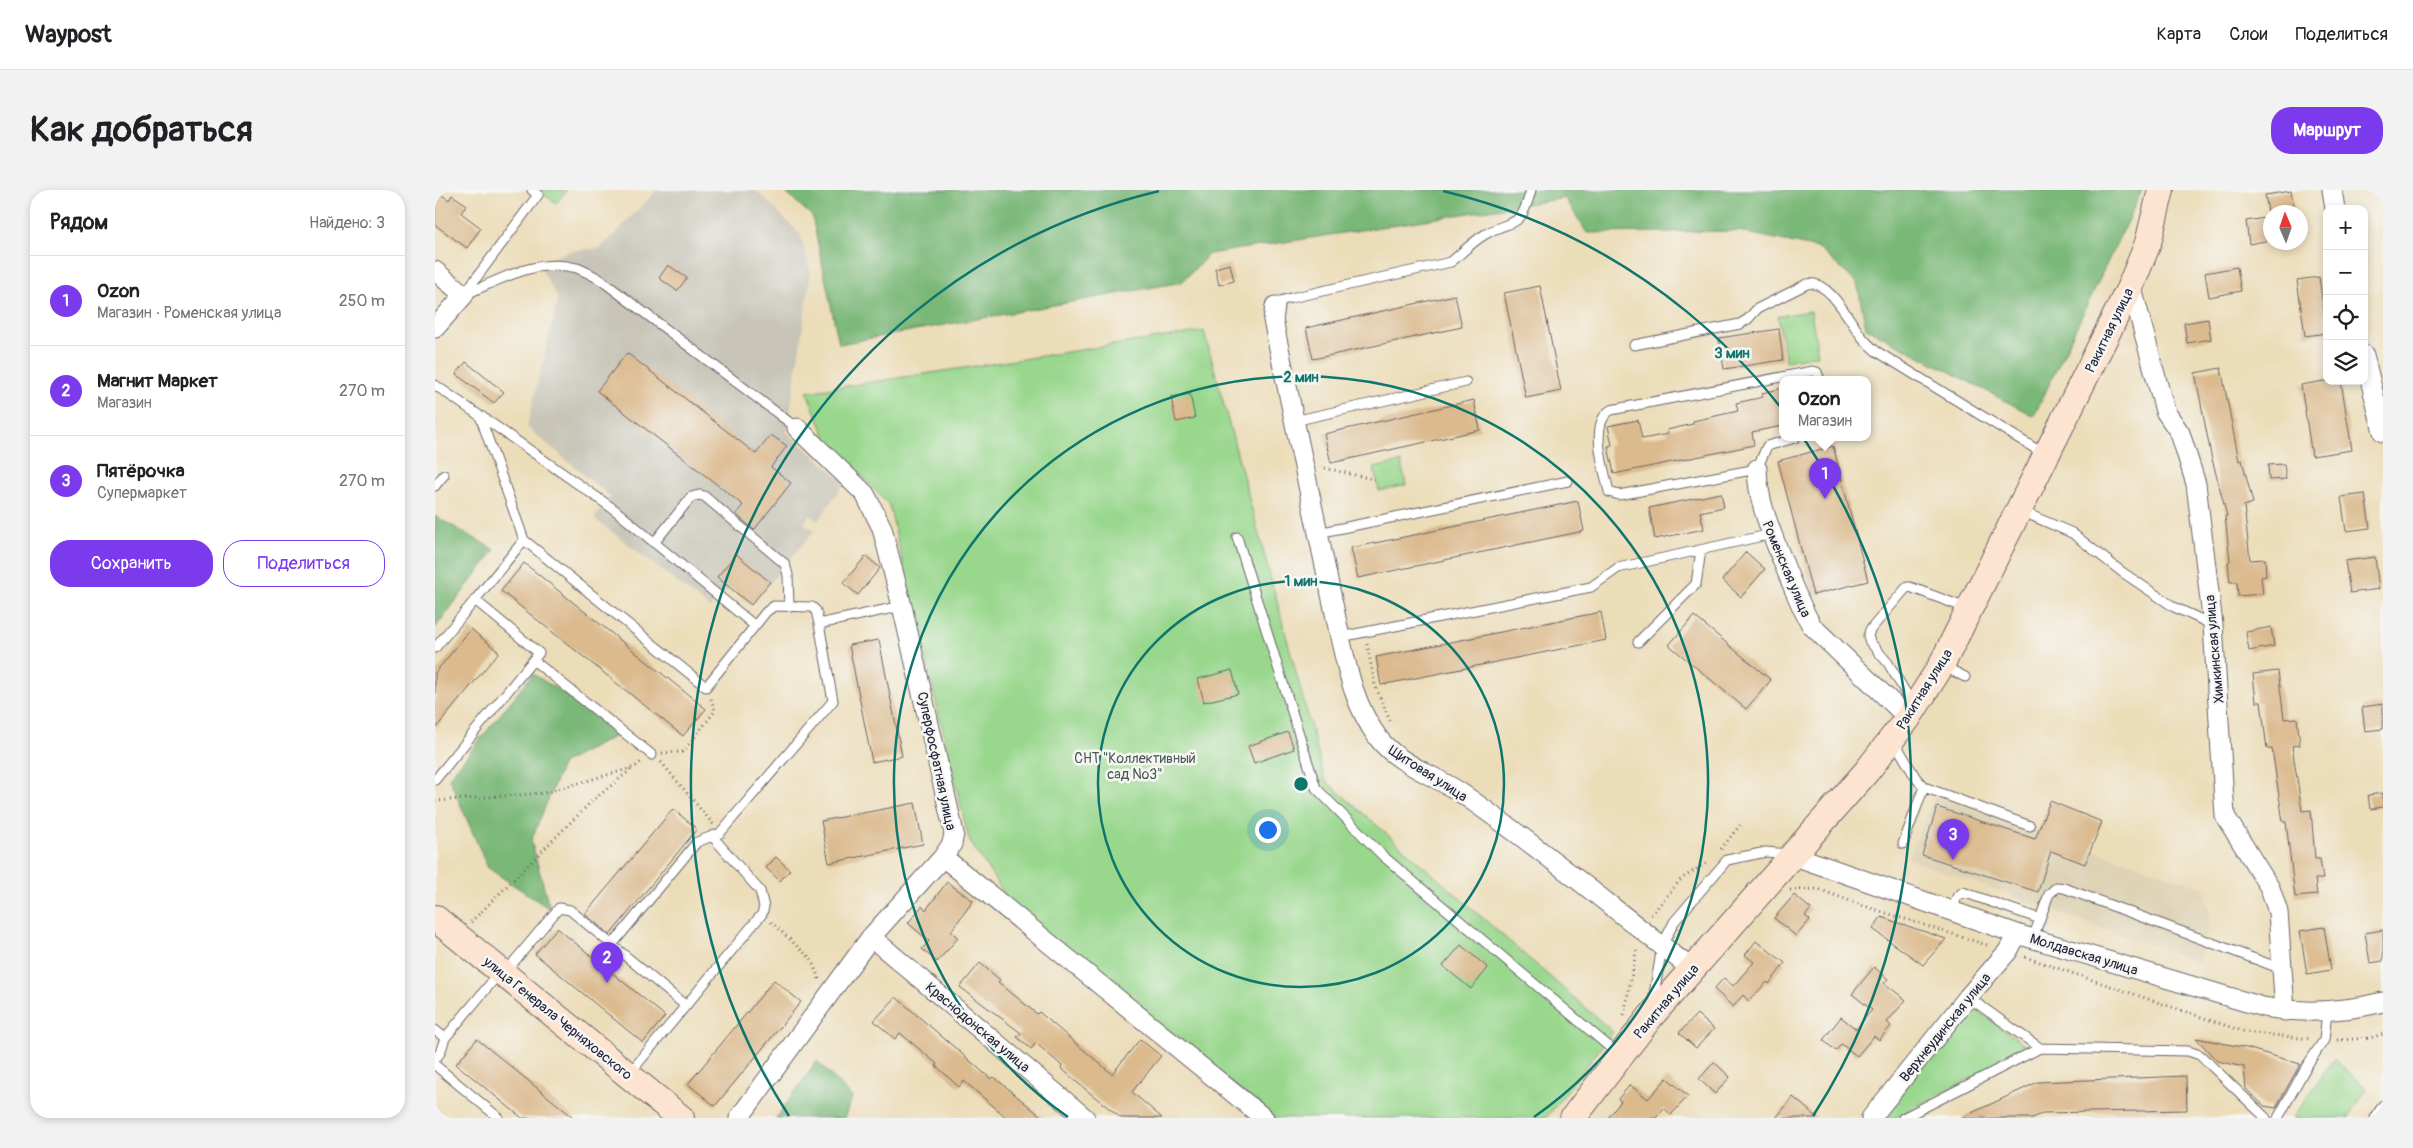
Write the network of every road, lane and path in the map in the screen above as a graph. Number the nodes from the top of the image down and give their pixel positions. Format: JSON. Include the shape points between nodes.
{"nodes":[{"id":1,"x":1531,"y":190,"type":"edge"},
{"id":2,"x":2161,"y":190,"type":"edge"},
{"id":3,"x":2333,"y":190,"type":"edge"},
{"id":4,"x":538,"y":192,"type":"edge"},
{"id":5,"x":2335,"y":205,"type":"edge"},
{"id":6,"x":435,"y":271,"type":"edge"},
{"id":7,"x":2131,"y":285,"type":"junction"},
{"id":8,"x":464,"y":295,"type":"junction"},
{"id":9,"x":1275,"y":306,"type":"joint"},
{"id":10,"x":435,"y":328,"type":"edge"},
{"id":11,"x":1634,"y":345,"type":"dead end"},
{"id":12,"x":2368,"y":370,"type":"edge"},
{"id":13,"x":1787,"y":376,"type":"edge"},
{"id":14,"x":1818,"y":376,"type":"edge"},
{"id":15,"x":1779,"y":378,"type":"edge"},
{"id":16,"x":1466,"y":382,"type":"dead end"},
{"id":17,"x":435,"y":385,"type":"edge"},
{"id":18,"x":480,"y":416,"type":"junction"},
{"id":19,"x":1294,"y":421,"type":"junction"},
{"id":20,"x":797,"y":428,"type":"joint"},
{"id":21,"x":2383,"y":432,"type":"edge"},
{"id":22,"x":1784,"y":441,"type":"edge"},
{"id":23,"x":2046,"y":456,"type":"junction"},
{"id":24,"x":1315,"y":466,"type":"dead end"},
{"id":25,"x":1757,"y":469,"type":"junction"},
{"id":26,"x":444,"y":475,"type":"dead end"},
{"id":27,"x":1377,"y":480,"type":"dead end"},
{"id":28,"x":1569,"y":481,"type":"dead end"},
{"id":29,"x":435,"y":486,"type":"edge"},
{"id":30,"x":2019,"y":510,"type":"junction"},
{"id":31,"x":1318,"y":533,"type":"junction"},
{"id":32,"x":1772,"y":534,"type":"junction"},
{"id":33,"x":1237,"y":537,"type":"dead end"},
{"id":34,"x":524,"y":540,"type":"junction"},
{"id":35,"x":654,"y":543,"type":"junction"},
{"id":36,"x":1701,"y":550,"type":"junction"},
{"id":37,"x":475,"y":600,"type":"junction"},
{"id":38,"x":789,"y":606,"type":"junction"},
{"id":39,"x":902,"y":606,"type":"junction"},
{"id":40,"x":1969,"y":610,"type":"junction"},
{"id":41,"x":819,"y":624,"type":"junction"},
{"id":42,"x":2213,"y":625,"type":"junction"},
{"id":43,"x":755,"y":626,"type":"junction"},
{"id":44,"x":1364,"y":632,"type":"junction"},
{"id":45,"x":1340,"y":637,"type":"junction"},
{"id":46,"x":1638,"y":642,"type":"dead end"},
{"id":47,"x":435,"y":648,"type":"edge"},
{"id":48,"x":533,"y":660,"type":"junction"},
{"id":49,"x":1941,"y":666,"type":"junction"},
{"id":50,"x":1965,"y":677,"type":"dead end"},
{"id":51,"x":706,"y":687,"type":"junction"},
{"id":52,"x":1911,"y":713,"type":"junction"},
{"id":53,"x":1392,"y":724,"type":"dead end"},
{"id":54,"x":1892,"y":738,"type":"junction"},
{"id":55,"x":654,"y":756,"type":"junction"},
{"id":56,"x":635,"y":767,"type":"junction"},
{"id":57,"x":435,"y":780,"type":"edge"},
{"id":58,"x":1924,"y":787,"type":"junction"},
{"id":59,"x":435,"y":801,"type":"edge"},
{"id":60,"x":1740,"y":825,"type":"dead end"},
{"id":61,"x":2030,"y":826,"type":"dead end"},
{"id":62,"x":716,"y":834,"type":"junction"},
{"id":63,"x":1903,"y":844,"type":"dead end"},
{"id":64,"x":1718,"y":852,"type":"dead end"},
{"id":65,"x":1792,"y":855,"type":"junction"},
{"id":66,"x":943,"y":857,"type":"junction"},
{"id":67,"x":1714,"y":858,"type":"dead end"},
{"id":68,"x":1644,"y":910,"type":"dead end"},
{"id":69,"x":1952,"y":911,"type":"junction"},
{"id":70,"x":762,"y":914,"type":"junction"},
{"id":71,"x":435,"y":918,"type":"edge"},
{"id":72,"x":2040,"y":919,"type":"junction"},
{"id":73,"x":1646,"y":921,"type":"junction"},
{"id":74,"x":467,"y":926,"type":"dead end"},
{"id":75,"x":2025,"y":936,"type":"junction"},
{"id":76,"x":871,"y":937,"type":"junction"},
{"id":77,"x":612,"y":945,"type":"junction"},
{"id":78,"x":1663,"y":946,"type":"junction"},
{"id":79,"x":1692,"y":969,"type":"junction"},
{"id":80,"x":2282,"y":970,"type":"junction"},
{"id":81,"x":501,"y":971,"type":"junction"},
{"id":82,"x":1969,"y":997,"type":"junction"},
{"id":83,"x":827,"y":998,"type":"junction"},
{"id":84,"x":2383,"y":1002,"type":"edge"},
{"id":85,"x":685,"y":1006,"type":"junction"},
{"id":86,"x":2285,"y":1011,"type":"junction"},
{"id":87,"x":2327,"y":1012,"type":"junction"},
{"id":88,"x":1651,"y":1016,"type":"junction"},
{"id":89,"x":1624,"y":1019,"type":"dead end"},
{"id":90,"x":435,"y":1030,"type":"edge"},
{"id":91,"x":445,"y":1038,"type":"junction"},
{"id":92,"x":2040,"y":1048,"type":"junction"},
{"id":93,"x":1621,"y":1056,"type":"junction"},
{"id":94,"x":435,"y":1059,"type":"edge"},
{"id":95,"x":435,"y":1065,"type":"edge"},
{"id":96,"x":628,"y":1075,"type":"junction"},
{"id":97,"x":2383,"y":1105,"type":"edge"},
{"id":98,"x":671,"y":1115,"type":"edge"},
{"id":99,"x":499,"y":1118,"type":"edge"},
{"id":100,"x":739,"y":1118,"type":"edge"},
{"id":101,"x":1085,"y":1118,"type":"edge"},
{"id":102,"x":1264,"y":1118,"type":"edge"},
{"id":103,"x":1573,"y":1118,"type":"edge"},
{"id":104,"x":1871,"y":1118,"type":"edge"},
{"id":105,"x":1903,"y":1118,"type":"edge"},
{"id":106,"x":2266,"y":1118,"type":"edge"},
{"id":107,"x":2278,"y":1118,"type":"edge"},
{"id":108,"x":2375,"y":1118,"type":"edge"}],
"edges":[{"from":1,"to":9,"type":"lane","via":[[1520,218],[1509,226],[1487,233],[1451,262],[1291,298]]},
{"from":2,"to":7,"type":"street","name":"Ракитная улица","via":[[2148,243]]},
{"from":3,"to":5,"type":"street"},
{"from":4,"to":8,"type":"lane"},
{"from":6,"to":8,"type":"street"},
{"from":7,"to":23,"type":"street","name":"Ракитная улица"},
{"from":7,"to":42,"type":"street","name":"Химкинская улица","via":[[2165,411],[2180,434],[2196,484]]},
{"from":8,"to":10,"type":"street"},
{"from":8,"to":20,"type":"lane","via":[[521,271],[549,264],[577,268],[601,280]]},
{"from":9,"to":19,"type":"street","name":"Щитовая улица","via":[[1273,320]]},
{"from":11,"to":23,"type":"lane","via":[[1740,324],[1757,309],[1807,284],[1816,284],[1830,293],[1876,351]]},
{"from":12,"to":21,"type":"street"},
{"from":13,"to":14,"type":"lane","via":[[1813,371]]},
{"from":15,"to":25,"type":"lane","via":[[1611,410],[1604,416],[1598,440],[1609,492],[1613,495]]},
{"from":16,"to":19,"type":"lane"},
{"from":17,"to":18,"type":"lane"},
{"from":18,"to":34,"type":"lane"},
{"from":18,"to":35,"type":"lane","via":[[615,510]]},
{"from":19,"to":31,"type":"street","name":"Щитовая улица"},
{"from":20,"to":39,"type":"street","name":"Суперфосфатная улица","via":[[865,494],[881,528]]},
{"from":22,"to":25,"type":"lane","via":[[1767,446]]},
{"from":23,"to":30,"type":"street","name":"Ракитная улица"},
{"from":24,"to":27,"type":"path"},
{"from":25,"to":32,"type":"street","name":"Роменская улица","via":[[1757,490]]},
{"from":26,"to":29,"type":"lane"},
{"from":28,"to":31,"type":"lane"},
{"from":30,"to":40,"type":"street","name":"Ракитная улица"},
{"from":30,"to":42,"type":"lane","via":[[2072,533],[2174,607]]},
{"from":31,"to":45,"type":"street","name":"Щитовая улица"},
{"from":32,"to":36,"type":"lane"},
{"from":32,"to":52,"type":"street","name":"Роменская улица","via":[[1812,626]]},
{"from":33,"to":93,"type":"lane","via":[[1316,788],[1383,856]]},
{"from":34,"to":37,"type":"lane"},
{"from":34,"to":51,"type":"lane"},
{"from":35,"to":38,"type":"lane","via":[[691,497],[704,496],[785,564]]},
{"from":35,"to":43,"type":"lane"},
{"from":36,"to":44,"type":"lane","via":[[1618,568],[1591,587]]},
{"from":36,"to":46,"type":"lane","via":[[1696,584]]},
{"from":37,"to":47,"type":"lane"},
{"from":37,"to":48,"type":"lane","via":[[539,652]]},
{"from":38,"to":41,"type":"lane","via":[[812,607]]},
{"from":38,"to":43,"type":"lane","via":[[770,608]]},
{"from":39,"to":41,"type":"lane"},
{"from":39,"to":66,"type":"street","name":"Суперфосфатная улица","via":[[953,819],[955,833]]},
{"from":40,"to":49,"type":"street","name":"Ракитная улица"},
{"from":40,"to":52,"type":"lane","via":[[1910,586],[1870,630],[1870,642],[1888,663]]},
{"from":41,"to":62,"type":"lane","via":[[833,701]]},
{"from":42,"to":80,"type":"street","name":"Химкинская улица","via":[[2225,816],[2270,888],[2278,912]]},
{"from":43,"to":51,"type":"lane"},
{"from":44,"to":45,"type":"lane"},
{"from":44,"to":53,"type":"path","via":[[1375,685]]},
{"from":45,"to":73,"type":"street","name":"Щитовая улица","via":[[1351,684],[1365,719],[1380,740],[1403,759],[1463,794]]},
{"from":48,"to":55,"type":"lane"},
{"from":48,"to":57,"type":"lane"},
{"from":49,"to":50,"type":"lane"},
{"from":49,"to":52,"type":"street","name":"Ракитная улица"},
{"from":51,"to":55,"type":"path","via":[[715,711],[683,752]]},
{"from":52,"to":54,"type":"street","name":"Ракитная улица"},
{"from":54,"to":58,"type":"lane"},
{"from":54,"to":65,"type":"street","name":"Ракитная улица"},
{"from":55,"to":56,"type":"path"},
{"from":55,"to":62,"type":"path"},
{"from":56,"to":59,"type":"path","via":[[544,794]]},
{"from":56,"to":74,"type":"path","via":[[592,801]]},
{"from":58,"to":61,"type":"lane"},
{"from":58,"to":63,"type":"lane"},
{"from":60,"to":64,"type":"path"},
{"from":62,"to":70,"type":"lane","via":[[759,891],[764,907]]},
{"from":62,"to":77,"type":"lane","via":[[697,842]]},
{"from":65,"to":69,"type":"street","name":"Молдавская улица"},
{"from":65,"to":78,"type":"lane","via":[[1766,852],[1727,860],[1674,922]]},
{"from":65,"to":79,"type":"street","name":"Ракитная улица"},
{"from":66,"to":76,"type":"street","name":"Суперфосфатная улица"},
{"from":66,"to":102,"type":"street"},
{"from":67,"to":73,"type":"path","via":[[1681,879]]},
{"from":68,"to":73,"type":"path"},
{"from":69,"to":72,"type":"lane","via":[[1957,896],[1963,892]]},
{"from":69,"to":75,"type":"street","name":"Молдавская улица"},
{"from":70,"to":83,"type":"path","via":[[811,959]]},
{"from":70,"to":85,"type":"lane"},
{"from":71,"to":81,"type":"street","name":"улица Генерала Черняховского"},
{"from":72,"to":75,"type":"lane"},
{"from":72,"to":80,"type":"lane","via":[[2052,890],[2064,888]]},
{"from":73,"to":78,"type":"street","name":"Щитовая улица"},
{"from":73,"to":89,"type":"path"},
{"from":75,"to":82,"type":"street","name":"Верхнеудинская улица"},
{"from":75,"to":86,"type":"street","name":"Молдавская улица"},
{"from":76,"to":83,"type":"street","name":"Суперфосфатная улица"},
{"from":76,"to":101,"type":"street","name":"Краснодонская улица"},
{"from":77,"to":81,"type":"lane","via":[[570,910],[559,908],[512,964]]},
{"from":77,"to":85,"type":"lane"},
{"from":78,"to":79,"type":"street","name":"Щитовая улица"},
{"from":78,"to":88,"type":"lane"},
{"from":79,"to":88,"type":"street","name":"Ракитная улица"},
{"from":80,"to":86,"type":"street","name":"Химкинская улица"},
{"from":81,"to":91,"type":"lane"},
{"from":81,"to":96,"type":"street","name":"улица Генерала Черняховского"},
{"from":82,"to":92,"type":"lane"},
{"from":82,"to":104,"type":"street","name":"Верхнеудинская улица"},
{"from":83,"to":100,"type":"street","name":"Суперфосфатная улица"},
{"from":84,"to":87,"type":"street","name":"Молдавская улица"},
{"from":85,"to":96,"type":"lane"},
{"from":86,"to":87,"type":"street","name":"Молдавская улица"},
{"from":87,"to":107,"type":"lane","via":[[2324,1040]]},
{"from":88,"to":93,"type":"street","name":"Ракитная улица"},
{"from":90,"to":91,"type":"lane"},
{"from":91,"to":94,"type":"lane"},
{"from":92,"to":105,"type":"lane"},
{"from":92,"to":106,"type":"lane","via":[[2188,1051],[2200,1055]]},
{"from":93,"to":103,"type":"street","name":"Ракитная улица"},
{"from":95,"to":99,"type":"lane"},
{"from":96,"to":98,"type":"street","name":"улица Генерала Черняховского"},
{"from":97,"to":108,"type":"lane"}]}
